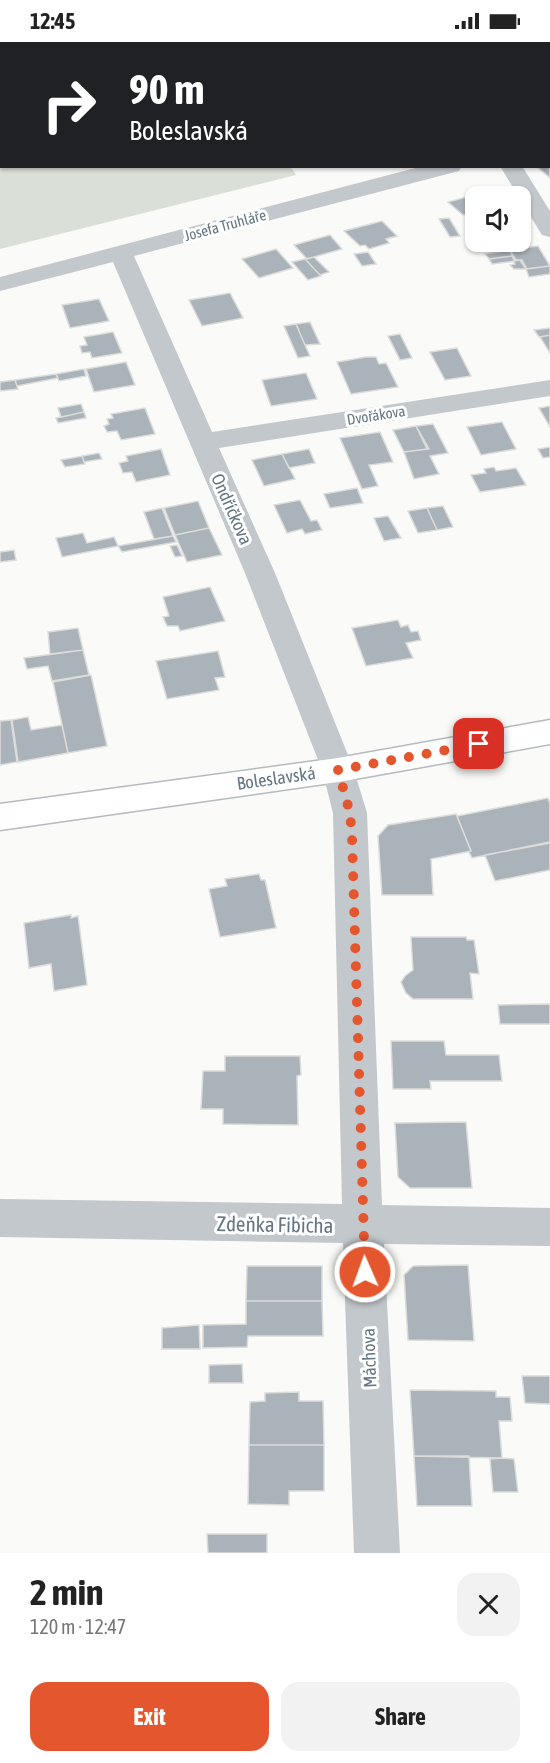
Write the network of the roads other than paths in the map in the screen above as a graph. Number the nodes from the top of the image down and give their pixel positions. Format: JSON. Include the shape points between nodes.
{"nodes":[{"id":1,"x":443,"y":168,"type":"edge"},
{"id":2,"x":513,"y":168,"type":"edge"},
{"id":3,"x":550,"y":230,"type":"edge"},
{"id":4,"x":120,"y":252,"type":"junction"},
{"id":5,"x":0,"y":284,"type":"edge"},
{"id":6,"x":550,"y":388,"type":"edge"},
{"id":7,"x":203,"y":442,"type":"junction"},
{"id":8,"x":550,"y":732,"type":"edge"},
{"id":9,"x":338,"y":770,"type":"junction"},
{"id":10,"x":0,"y":817,"type":"edge"},
{"id":11,"x":0,"y":1218,"type":"edge"},
{"id":12,"x":363,"y":1225,"type":"junction"},
{"id":13,"x":550,"y":1227,"type":"edge"},
{"id":14,"x":377,"y":1553,"type":"edge"}],
"edges":[{"from":1,"to":4,"type":"street","name":"Josefa Truhláře"},
{"from":2,"to":3,"type":"street"},
{"from":4,"to":5,"type":"street","name":"Josefa Truhláře"},
{"from":4,"to":7,"type":"street","name":"Ondříčkova"},
{"from":6,"to":7,"type":"street","name":"Dvořákova"},
{"from":7,"to":9,"type":"street","name":"Ondříčkova"},
{"from":8,"to":9,"type":"main road","name":"Boleslavská"},
{"from":9,"to":10,"type":"main road","name":"Boleslavská"},
{"from":9,"to":12,"type":"street","name":"Máchova","via":[[352,837]]},
{"from":11,"to":12,"type":"street","name":"Zdeňka Fibicha"},
{"from":12,"to":13,"type":"street","name":"Zdeňka Fibicha"},
{"from":12,"to":14,"type":"street","name":"Máchova"}]}
